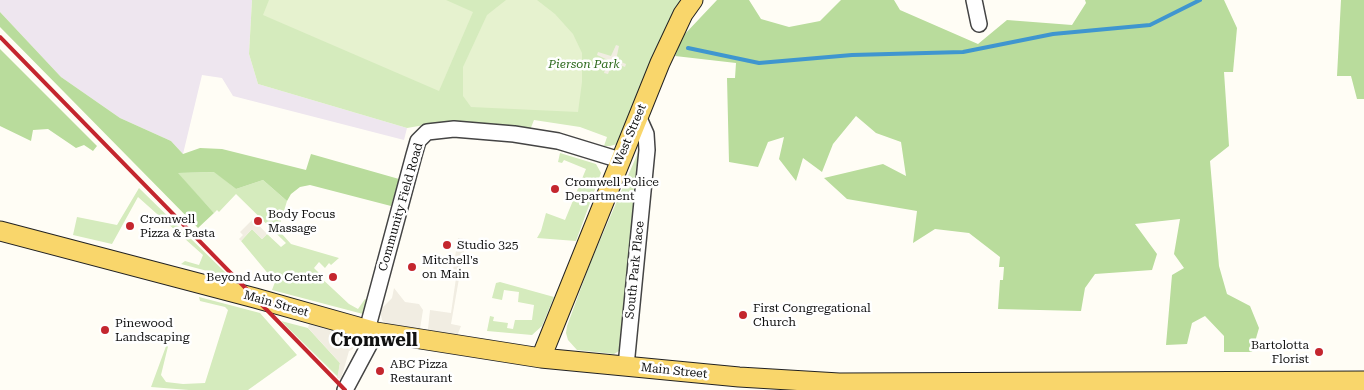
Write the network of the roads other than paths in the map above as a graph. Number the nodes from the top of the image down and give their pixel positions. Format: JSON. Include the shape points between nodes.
{"nodes":[{"id":1,"x":693,"y":0,"type":"edge"},
{"id":2,"x":974,"y":0,"type":"edge"},
{"id":3,"x":979,"y":24,"type":"dead end"},
{"id":4,"x":638,"y":116,"type":"junction"},
{"id":5,"x":620,"y":160,"type":"junction"},
{"id":6,"x":0,"y":232,"type":"edge"},
{"id":7,"x":372,"y":331,"type":"junction"},
{"id":8,"x":541,"y":358,"type":"junction"},
{"id":9,"x":626,"y":366,"type":"junction"},
{"id":10,"x":1364,"y":381,"type":"edge"},
{"id":11,"x":345,"y":390,"type":"edge"}],
"edges":[{"from":1,"to":4,"type":"main road","name":"West Street","via":[[675,31]]},
{"from":2,"to":3,"type":"street"},
{"from":4,"to":5,"type":"main road","name":"West Street"},
{"from":4,"to":9,"type":"street","name":"South Park Place","via":[[646,134],[648,150]]},
{"from":5,"to":7,"type":"street","name":"Community Field Road","via":[[558,141],[514,134],[454,129],[427,132],[418,141],[414,154]]},
{"from":5,"to":8,"type":"main road","name":"West Street"},
{"from":6,"to":7,"type":"main road","name":"Main Street"},
{"from":7,"to":8,"type":"main road","name":"Main Street"},
{"from":7,"to":11,"type":"street"},
{"from":8,"to":9,"type":"main road","name":"Main Street"},
{"from":9,"to":10,"type":"main road","name":"Main Street","via":[[753,378],[888,384]]}]}
